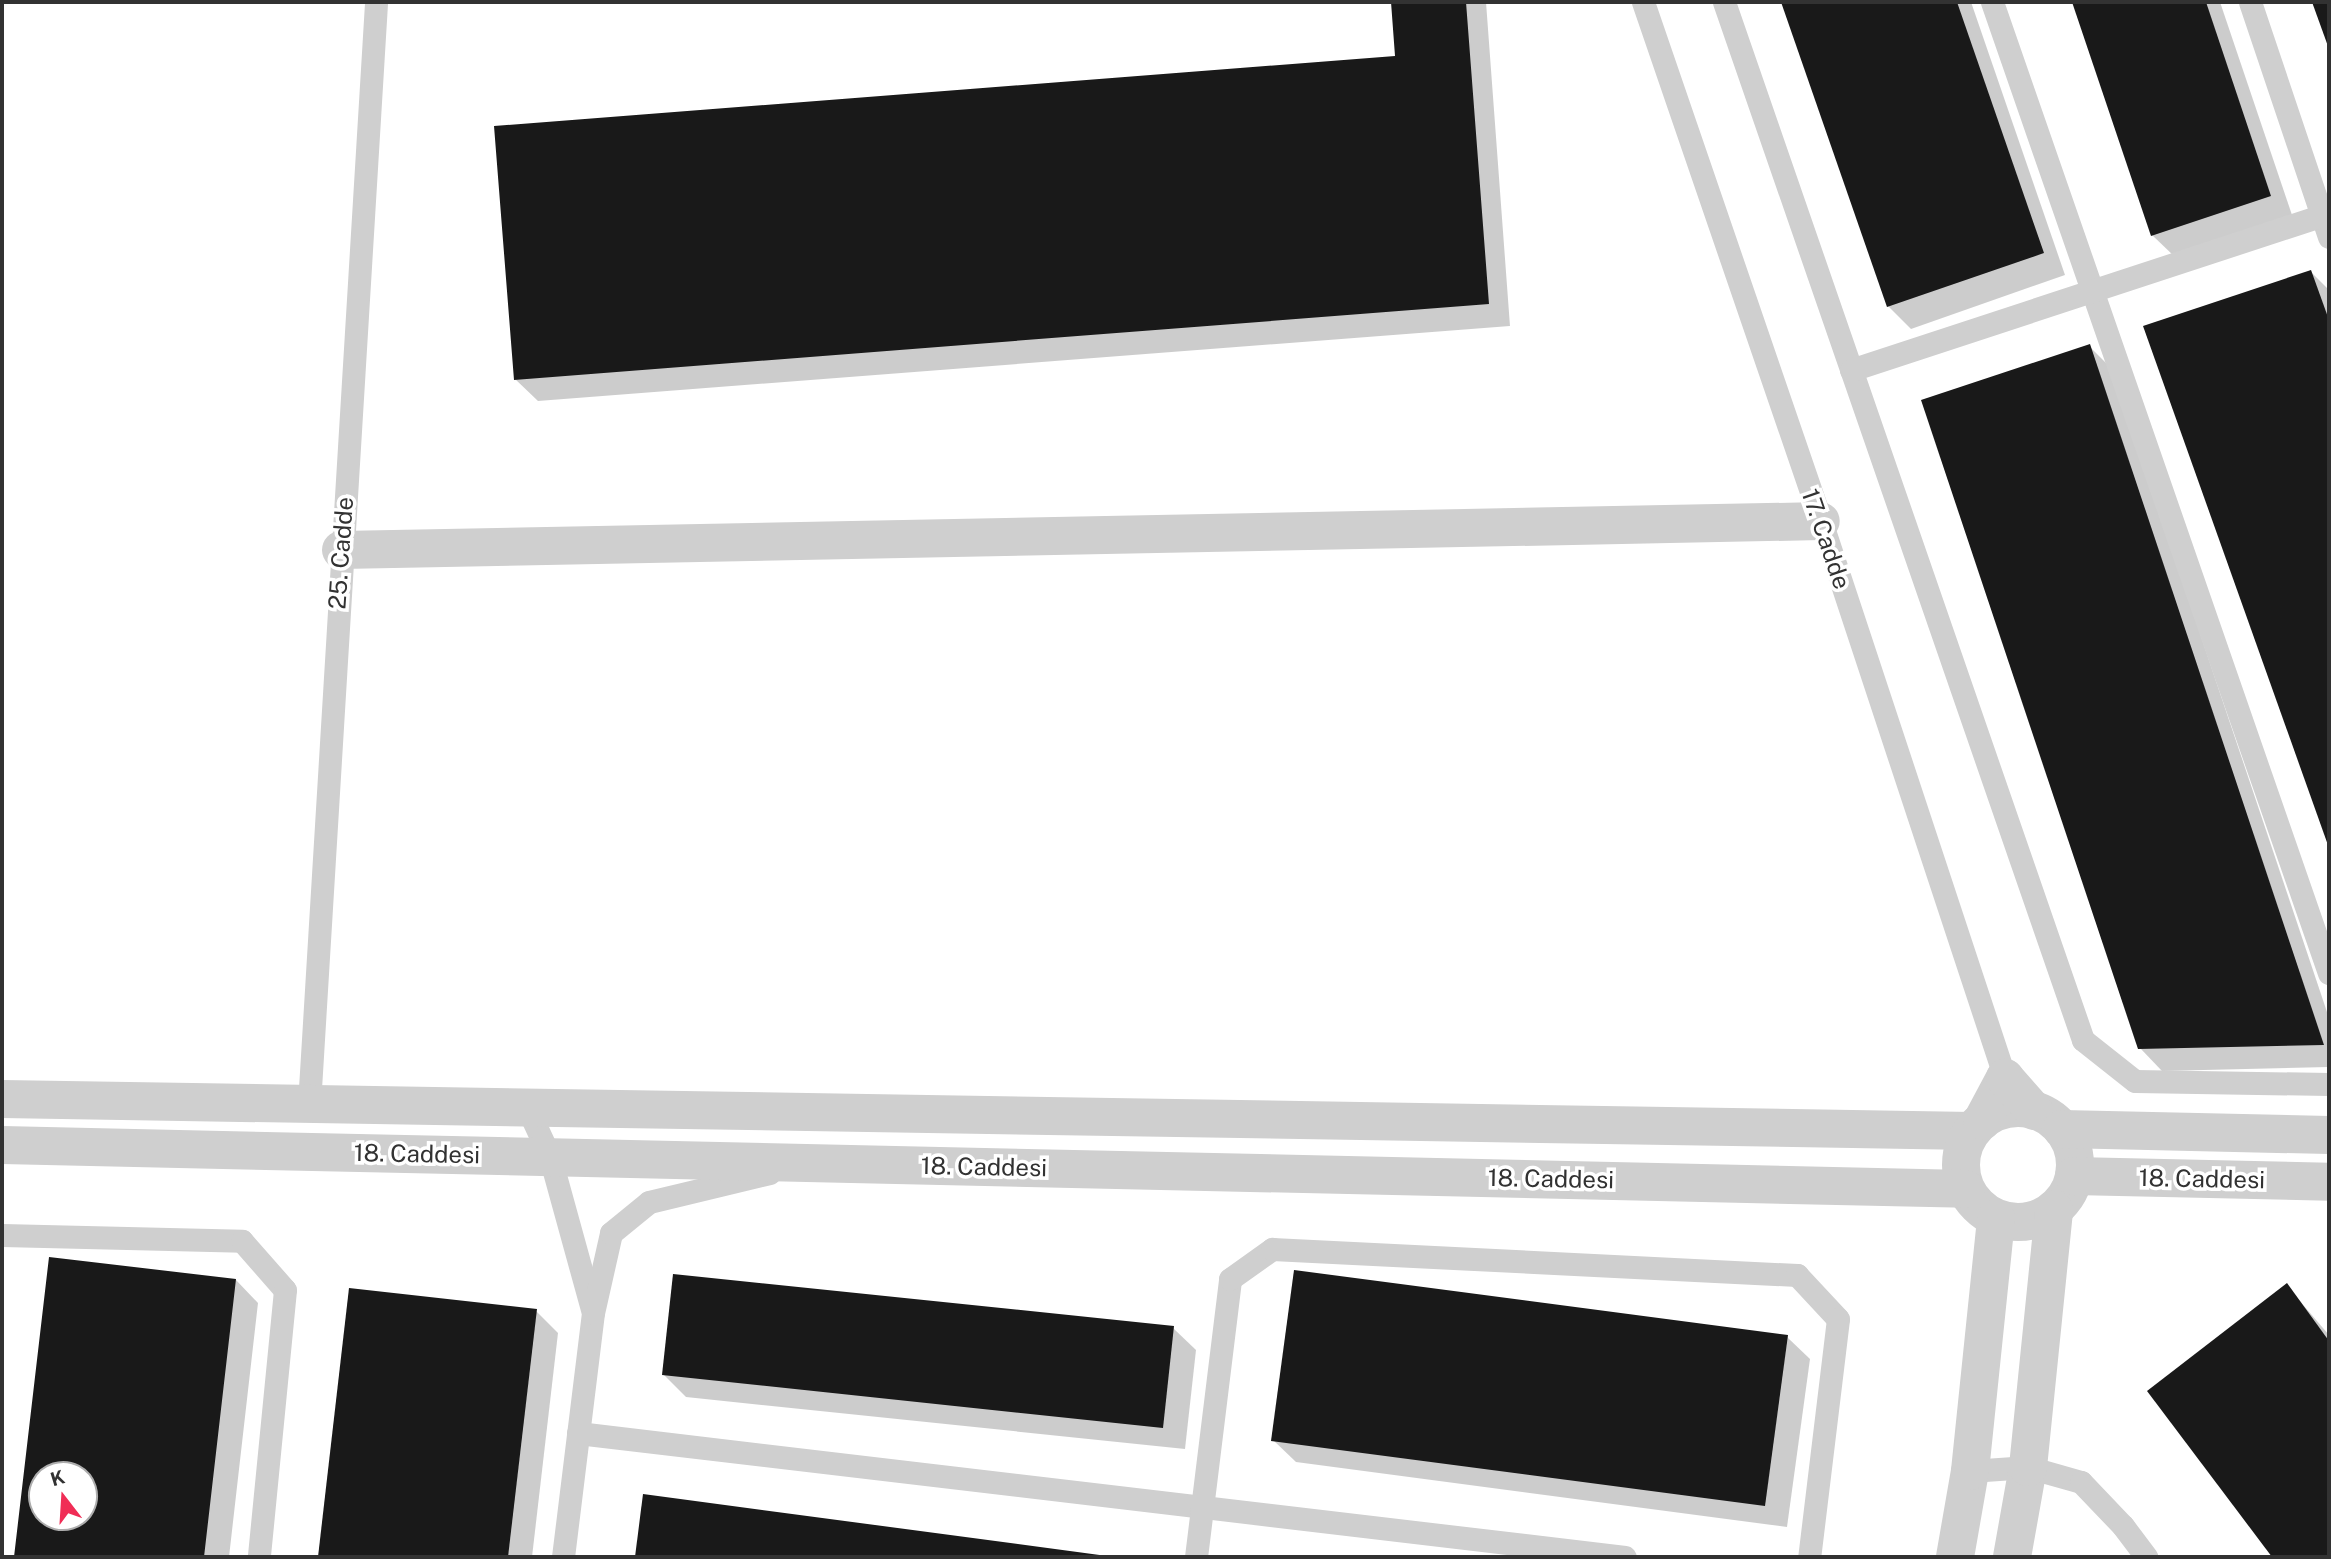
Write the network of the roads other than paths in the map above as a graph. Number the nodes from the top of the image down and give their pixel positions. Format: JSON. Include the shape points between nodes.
{"nodes":[{"id":1,"x":376,"y":2,"type":"edge"},
{"id":2,"x":1643,"y":2,"type":"edge"},
{"id":3,"x":1724,"y":2,"type":"edge"},
{"id":4,"x":1992,"y":2,"type":"edge"},
{"id":5,"x":2250,"y":2,"type":"edge"},
{"id":6,"x":2325,"y":214,"type":"edge"},
{"id":7,"x":2329,"y":237,"type":"edge"},
{"id":8,"x":2092,"y":291,"type":"junction"},
{"id":9,"x":1851,"y":370,"type":"junction"},
{"id":10,"x":1821,"y":521,"type":"junction"},
{"id":11,"x":341,"y":550,"type":"junction"},
{"id":12,"x":2329,"y":974,"type":"edge"},
{"id":13,"x":2005,"y":1078,"type":"junction"},
{"id":14,"x":2329,"y":1084,"type":"edge"},
{"id":15,"x":2,"y":1099,"type":"edge"},
{"id":16,"x":309,"y":1105,"type":"junction"},
{"id":17,"x":526,"y":1105,"type":"junction"},
{"id":18,"x":2048,"y":1120,"type":"junction"},
{"id":19,"x":1977,"y":1126,"type":"junction"},
{"id":20,"x":2329,"y":1135,"type":"edge"},
{"id":21,"x":2,"y":1145,"type":"edge"},
{"id":22,"x":550,"y":1157,"type":"junction"},
{"id":23,"x":814,"y":1163,"type":"junction"},
{"id":24,"x":2074,"y":1176,"type":"junction"},
{"id":25,"x":2329,"y":1182,"type":"edge"},
{"id":26,"x":1966,"y":1189,"type":"junction"},
{"id":27,"x":2054,"y":1209,"type":"junction"},
{"id":28,"x":1996,"y":1218,"type":"junction"},
{"id":29,"x":2,"y":1238,"type":"edge"},
{"id":30,"x":593,"y":1313,"type":"junction"},
{"id":31,"x":578,"y":1433,"type":"junction"},
{"id":32,"x":2028,"y":1467,"type":"junction"},
{"id":33,"x":1970,"y":1471,"type":"junction"},
{"id":34,"x":1202,"y":1507,"type":"junction"},
{"id":35,"x":259,"y":1557,"type":"edge"},
{"id":36,"x":563,"y":1557,"type":"edge"},
{"id":37,"x":1196,"y":1557,"type":"edge"},
{"id":38,"x":1625,"y":1557,"type":"edge"},
{"id":39,"x":1809,"y":1557,"type":"edge"},
{"id":40,"x":1955,"y":1557,"type":"edge"},
{"id":41,"x":2012,"y":1557,"type":"edge"},
{"id":42,"x":2146,"y":1557,"type":"edge"}],
"edges":[{"from":1,"to":11,"type":"lane","name":"25. Cadde"},
{"from":2,"to":10,"type":"lane","name":"17. Cadde"},
{"from":3,"to":9,"type":"lane"},
{"from":4,"to":8,"type":"lane"},
{"from":5,"to":6,"type":"lane"},
{"from":6,"to":7,"type":"lane"},
{"from":6,"to":8,"type":"lane"},
{"from":8,"to":9,"type":"lane"},
{"from":8,"to":12,"type":"lane"},
{"from":9,"to":14,"type":"lane","via":[[2083,1040],[2135,1081]]},
{"from":10,"to":11,"type":"street"},
{"from":10,"to":13,"type":"lane","name":"17. Cadde"},
{"from":11,"to":16,"type":"lane","name":"25. Cadde"},
{"from":13,"to":18,"type":"street"},
{"from":13,"to":19,"type":"street"},
{"from":15,"to":16,"type":"street"},
{"from":16,"to":17,"type":"street"},
{"from":17,"to":19,"type":"street"},
{"from":17,"to":22,"type":"lane"},
{"from":18,"to":19,"type":"street","via":[[2016,1108],[1998,1112]]},
{"from":18,"to":20,"type":"street"},
{"from":18,"to":24,"type":"street","via":[[2074,1159]]},
{"from":19,"to":26,"type":"street","via":[[1961,1159]]},
{"from":21,"to":22,"type":"street","name":"18. Caddesi"},
{"from":22,"to":23,"type":"street","name":"18. Caddesi"},
{"from":22,"to":30,"type":"lane"},
{"from":23,"to":26,"type":"street","name":"18. Caddesi"},
{"from":23,"to":30,"type":"lane","via":[[649,1202],[611,1233]]},
{"from":24,"to":25,"type":"street","name":"18. Caddesi"},
{"from":24,"to":27,"type":"street"},
{"from":26,"to":28,"type":"street","via":[[1973,1201]]},
{"from":27,"to":28,"type":"street","via":[[2026,1222]]},
{"from":27,"to":32,"type":"street"},
{"from":28,"to":33,"type":"street"},
{"from":29,"to":35,"type":"lane","via":[[242,1241],[285,1290]]},
{"from":30,"to":31,"type":"lane"},
{"from":31,"to":34,"type":"lane"},
{"from":31,"to":36,"type":"lane"},
{"from":32,"to":33,"type":"lane"},
{"from":32,"to":41,"type":"street"},
{"from":32,"to":42,"type":"lane","via":[[2081,1482]]},
{"from":33,"to":40,"type":"street"},
{"from":34,"to":37,"type":"lane"},
{"from":34,"to":38,"type":"lane"},
{"from":34,"to":39,"type":"lane","via":[[1230,1279],[1272,1249],[1797,1275],[1838,1319]]}]}
